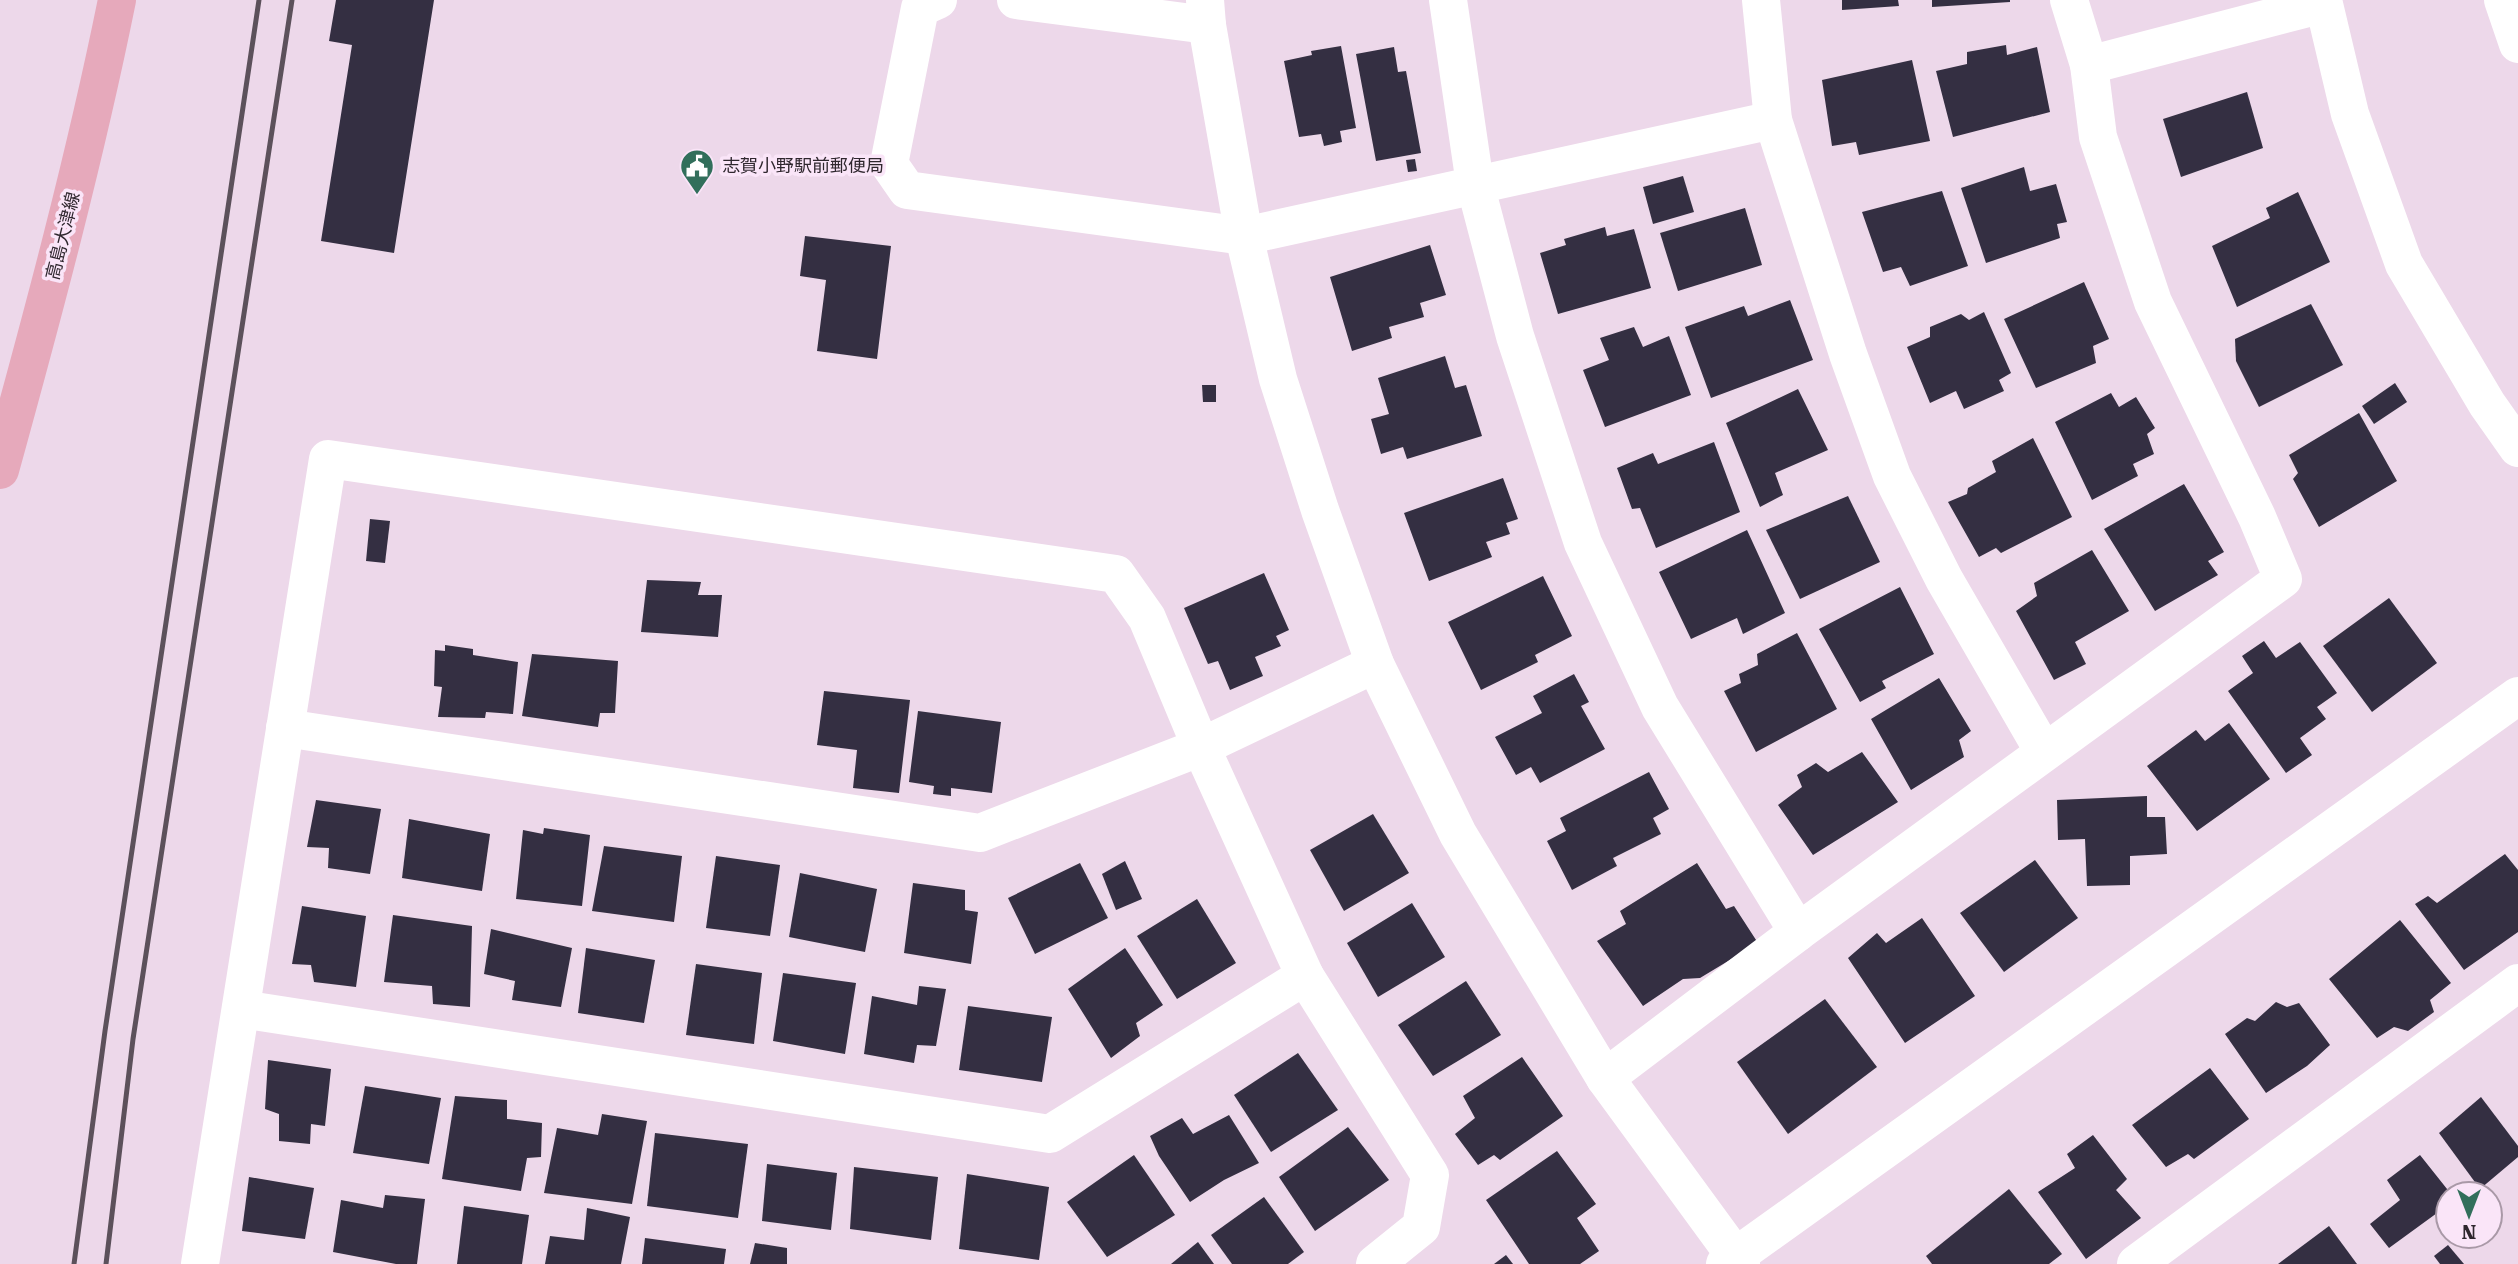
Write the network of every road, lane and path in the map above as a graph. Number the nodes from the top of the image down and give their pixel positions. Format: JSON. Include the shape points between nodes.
{"nodes":[{"id":1,"x":117,"y":0,"type":"edge"},
{"id":2,"x":939,"y":0,"type":"edge"},
{"id":3,"x":1016,"y":0,"type":"edge"},
{"id":4,"x":1448,"y":0,"type":"edge"},
{"id":5,"x":1761,"y":0,"type":"edge"},
{"id":6,"x":2070,"y":0,"type":"edge"},
{"id":7,"x":2503,"y":0,"type":"edge"},
{"id":8,"x":2323,"y":2,"type":"edge"},
{"id":9,"x":1206,"y":12,"type":"edge"},
{"id":10,"x":2518,"y":44,"type":"edge"},
{"id":11,"x":2089,"y":65,"type":"junction"},
{"id":12,"x":1773,"y":120,"type":"junction"},
{"id":13,"x":1475,"y":184,"type":"junction"},
{"id":14,"x":1244,"y":236,"type":"junction"},
{"id":15,"x":2518,"y":448,"type":"edge"},
{"id":16,"x":0,"y":470,"type":"edge"},
{"id":17,"x":1376,"y":663,"type":"junction"},
{"id":18,"x":2518,"y":696,"type":"edge"},
{"id":19,"x":285,"y":728,"type":"junction"},
{"id":20,"x":1201,"y":747,"type":"junction"},
{"id":21,"x":2044,"y":752,"type":"junction"},
{"id":22,"x":1798,"y":932,"type":"junction"},
{"id":23,"x":1305,"y":976,"type":"junction"},
{"id":24,"x":2518,"y":983,"type":"edge"},
{"id":25,"x":241,"y":1009,"type":"junction"},
{"id":26,"x":1605,"y":1078,"type":"junction"},
{"id":27,"x":1734,"y":1261,"type":"edge"},
{"id":28,"x":200,"y":1264,"type":"edge"},
{"id":29,"x":1375,"y":1264,"type":"edge"},
{"id":30,"x":2136,"y":1264,"type":"edge"}],
"edges":[{"from":1,"to":16,"type":"main road","name":"高島大津線","via":[[91,122]]},
{"from":2,"to":14,"type":"street","via":[[920,8],[889,163],[907,190]]},
{"from":3,"to":9,"type":"street"},
{"from":4,"to":13,"type":"street"},
{"from":5,"to":12,"type":"street"},
{"from":6,"to":11,"type":"street"},
{"from":7,"to":10,"type":"street"},
{"from":8,"to":11,"type":"street"},
{"from":8,"to":15,"type":"street","via":[[2350,114],[2404,264]]},
{"from":9,"to":14,"type":"street"},
{"from":11,"to":21,"type":"street","via":[[2098,137],[2153,302],[2283,579]]},
{"from":12,"to":13,"type":"street"},
{"from":12,"to":21,"type":"street","via":[[1892,476],[1944,579]]},
{"from":13,"to":14,"type":"street"},
{"from":13,"to":22,"type":"street","via":[[1515,336],[1583,543],[1660,707]]},
{"from":14,"to":17,"type":"street","via":[[1283,392]]},
{"from":17,"to":20,"type":"street"},
{"from":17,"to":26,"type":"street","via":[[1458,834]]},
{"from":18,"to":27,"type":"street"},
{"from":19,"to":20,"type":"street","via":[[980,833]]},
{"from":19,"to":20,"type":"street","via":[[328,459],[1116,574],[1147,618]]},
{"from":19,"to":25,"type":"street"},
{"from":20,"to":23,"type":"street"},
{"from":21,"to":22,"type":"street"},
{"from":22,"to":26,"type":"street"},
{"from":23,"to":25,"type":"street","via":[[1050,1134]]},
{"from":23,"to":29,"type":"street","via":[[1430,1175],[1421,1227]]},
{"from":24,"to":30,"type":"street"},
{"from":25,"to":28,"type":"street"},
{"from":26,"to":27,"type":"street"}]}
